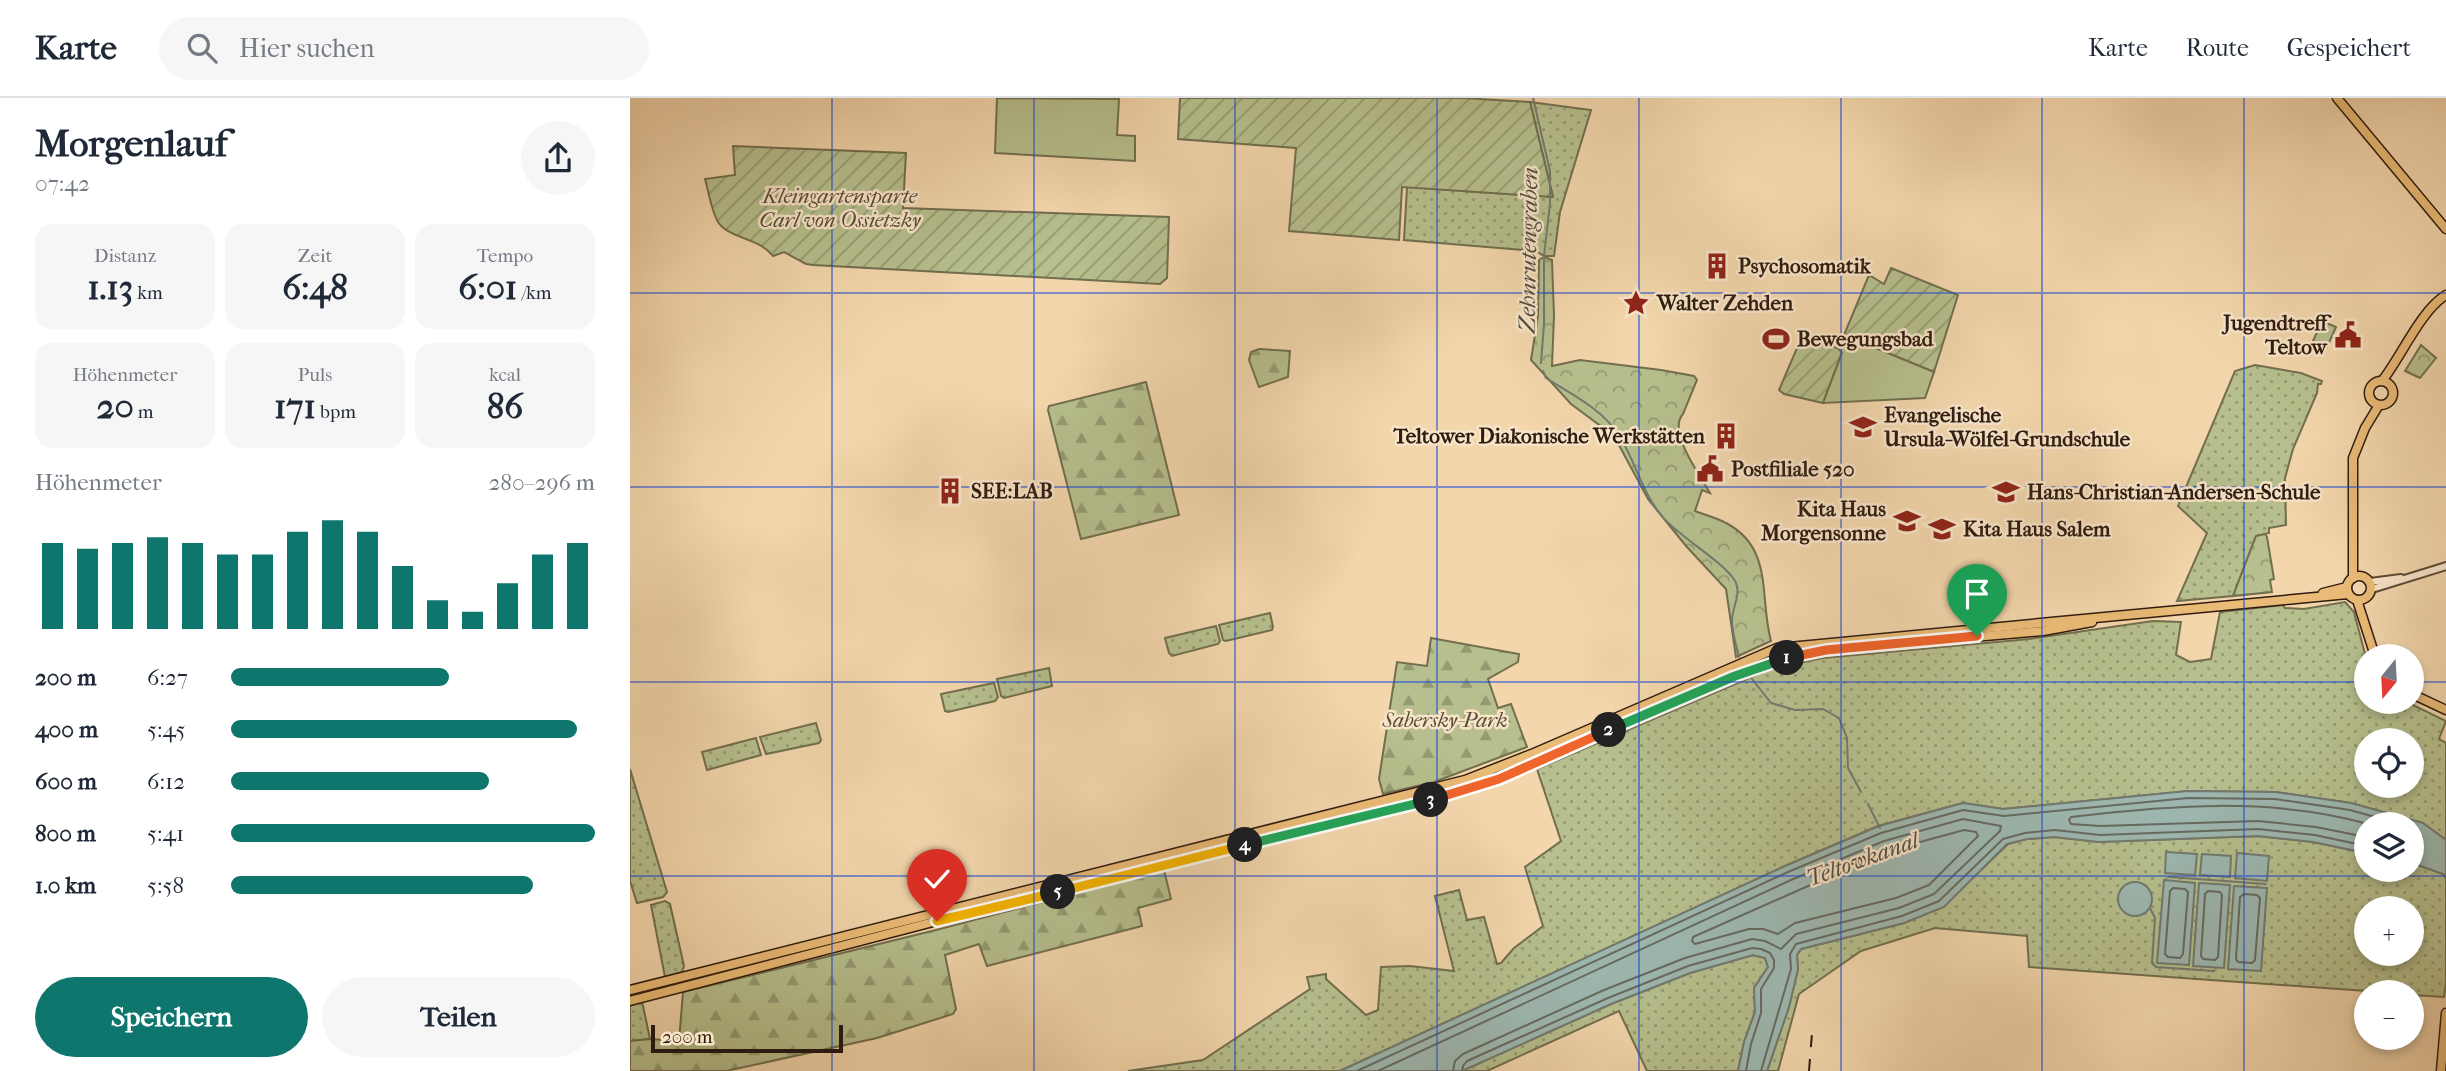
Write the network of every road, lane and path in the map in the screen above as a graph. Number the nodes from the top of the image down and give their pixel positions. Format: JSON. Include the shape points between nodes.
{"nodes":[{"id":1,"x":2337,"y":98,"type":"edge"},
{"id":2,"x":2446,"y":229,"type":"edge"},
{"id":3,"x":2446,"y":295,"type":"edge"},
{"id":4,"x":2386,"y":383,"type":"junction"},
{"id":5,"x":2376,"y":403,"type":"junction"},
{"id":6,"x":2446,"y":566,"type":"edge"},
{"id":7,"x":2364,"y":581,"type":"junction"},
{"id":8,"x":2348,"y":591,"type":"junction"},
{"id":9,"x":2361,"y":600,"type":"junction"},
{"id":10,"x":2111,"y":617,"type":"junction"},
{"id":11,"x":2371,"y":644,"type":"edge"},
{"id":12,"x":2424,"y":700,"type":"edge"},
{"id":13,"x":2446,"y":710,"type":"edge"},
{"id":14,"x":630,"y":990,"type":"edge"},
{"id":15,"x":630,"y":1001,"type":"edge"},
{"id":16,"x":2446,"y":1013,"type":"edge"},
{"id":17,"x":2441,"y":1071,"type":"edge"}],
"edges":[{"from":1,"to":2,"type":"main road"},
{"from":3,"to":4,"type":"main road","via":[[2430,309]]},
{"from":4,"to":5,"type":"main road","via":[[2392,397],[2387,403]]},
{"from":4,"to":5,"type":"main road","via":[[2374,382],[2370,387],[2369,396]]},
{"from":5,"to":7,"type":"main road","via":[[2352,469],[2354,553]]},
{"from":6,"to":7,"type":"street","via":[[2406,578]]},
{"from":7,"to":8,"type":"main road"},
{"from":7,"to":9,"type":"main road"},
{"from":8,"to":9,"type":"main road"},
{"from":8,"to":10,"type":"main road"},
{"from":9,"to":11,"type":"main road"},
{"from":10,"to":14,"type":"main road","via":[[1777,648],[1465,780]]},
{"from":10,"to":15,"type":"main road","via":[[2043,631],[1796,655],[1735,676],[1499,779],[1435,799]]},
{"from":12,"to":13,"type":"main road"},
{"from":16,"to":17,"type":"main road"}]}
